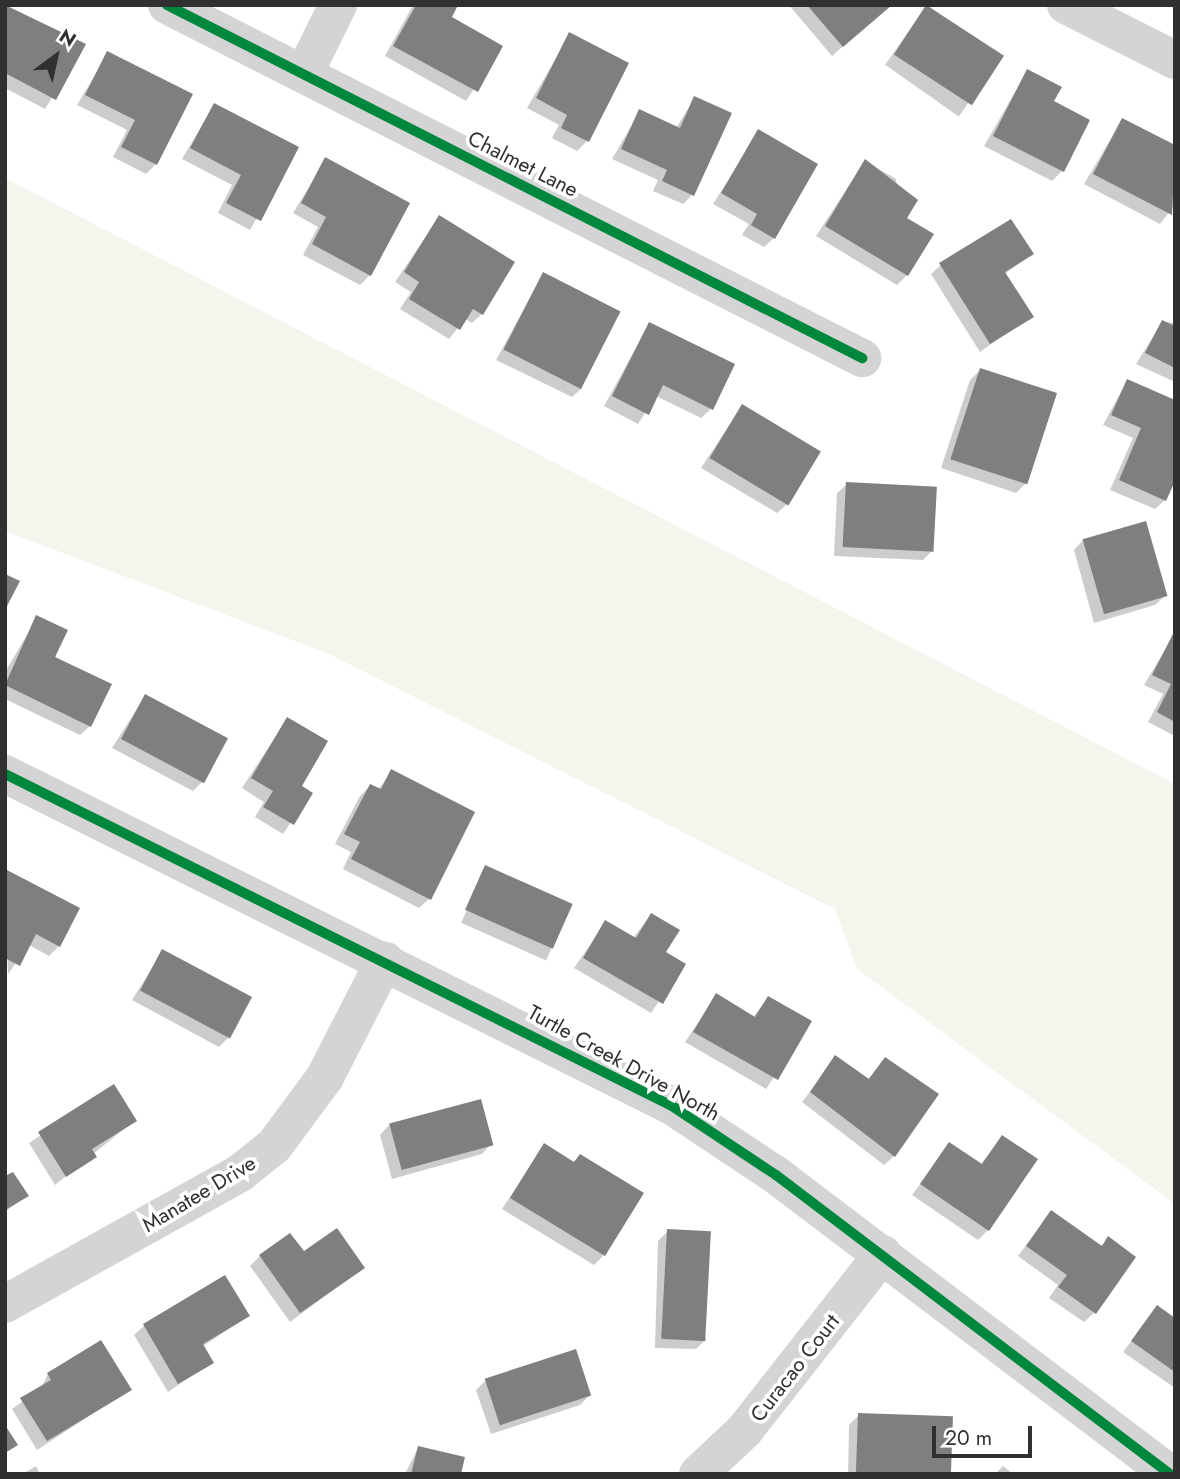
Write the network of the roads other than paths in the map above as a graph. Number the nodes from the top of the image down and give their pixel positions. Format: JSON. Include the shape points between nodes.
{"nodes":[{"id":1,"x":167,"y":5,"type":"edge"},
{"id":2,"x":338,"y":5,"type":"edge"},
{"id":3,"x":1066,"y":5,"type":"edge"},
{"id":4,"x":1175,"y":60,"type":"edge"},
{"id":5,"x":304,"y":74,"type":"junction"},
{"id":6,"x":862,"y":358,"type":"dead end"},
{"id":7,"x":5,"y":774,"type":"edge"},
{"id":8,"x":385,"y":960,"type":"junction"},
{"id":9,"x":883,"y":1254,"type":"junction"},
{"id":10,"x":5,"y":1304,"type":"edge"},
{"id":11,"x":698,"y":1474,"type":"edge"},
{"id":12,"x":1170,"y":1474,"type":"edge"}],
"edges":[{"from":1,"to":5,"type":"street","name":"Chalmet Lane"},
{"from":2,"to":5,"type":"street"},
{"from":3,"to":4,"type":"street"},
{"from":5,"to":6,"type":"street","name":"Chalmet Lane"},
{"from":7,"to":8,"type":"street","name":"Turtle Creek Drive North"},
{"from":8,"to":9,"type":"street","name":"Turtle Creek Drive North","via":[[672,1106]]},
{"from":8,"to":10,"type":"street","name":"Manatee Drive","via":[[325,1077],[274,1146],[240,1173]]},
{"from":9,"to":11,"type":"street","name":"Curacao Court","via":[[744,1431]]},
{"from":9,"to":12,"type":"street","name":"Turtle Creek Drive North"}]}
